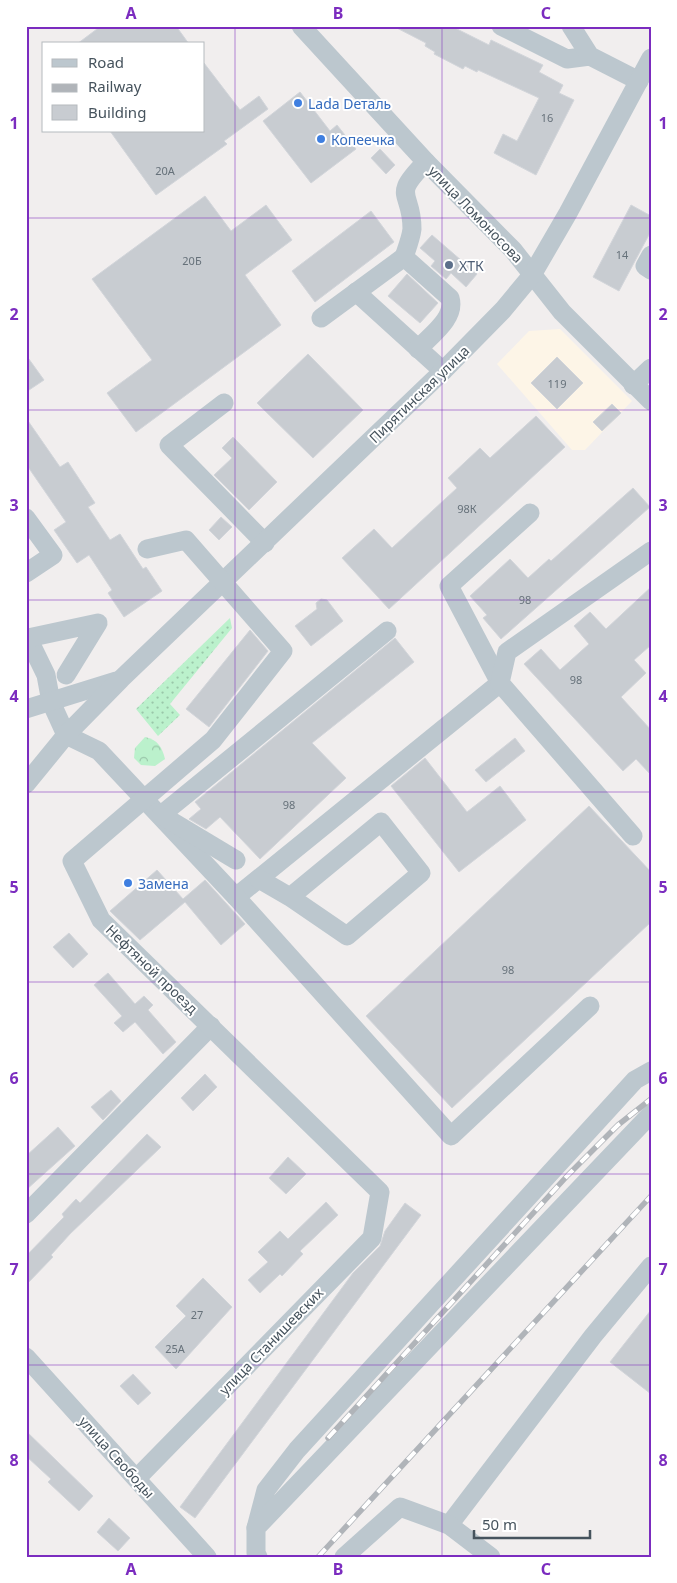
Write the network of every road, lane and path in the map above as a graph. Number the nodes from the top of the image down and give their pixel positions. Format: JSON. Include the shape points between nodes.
{"nodes":[{"id":1,"x":301,"y":26,"type":"edge"},
{"id":2,"x":501,"y":26,"type":"edge"},
{"id":3,"x":571,"y":26,"type":"edge"},
{"id":4,"x":590,"y":56,"type":"junction"},
{"id":5,"x":651,"y":58,"type":"edge"},
{"id":6,"x":639,"y":81,"type":"junction"},
{"id":7,"x":426,"y":162,"type":"junction"},
{"id":8,"x":651,"y":255,"type":"edge"},
{"id":9,"x":404,"y":256,"type":"junction"},
{"id":10,"x":651,"y":270,"type":"edge"},
{"id":11,"x":532,"y":275,"type":"junction"},
{"id":12,"x":356,"y":292,"type":"junction"},
{"id":13,"x":322,"y":318,"type":"dead end"},
{"id":14,"x":418,"y":349,"type":"junction"},
{"id":15,"x":651,"y":368,"type":"edge"},
{"id":16,"x":443,"y":371,"type":"junction"},
{"id":17,"x":633,"y":385,"type":"junction"},
{"id":18,"x":651,"y":401,"type":"edge"},
{"id":19,"x":224,"y":403,"type":"dead end"},
{"id":20,"x":530,"y":513,"type":"dead end"},
{"id":21,"x":26,"y":518,"type":"edge"},
{"id":22,"x":265,"y":543,"type":"junction"},
{"id":23,"x":147,"y":549,"type":"dead end"},
{"id":24,"x":651,"y":551,"type":"edge"},
{"id":25,"x":26,"y":573,"type":"edge"},
{"id":26,"x":225,"y":582,"type":"junction"},
{"id":27,"x":388,"y":631,"type":"dead end"},
{"id":28,"x":27,"y":636,"type":"edge"},
{"id":29,"x":66,"y":675,"type":"junction"},
{"id":30,"x":121,"y":679,"type":"junction"},
{"id":31,"x":500,"y":684,"type":"junction"},
{"id":32,"x":103,"y":687,"type":"junction"},
{"id":33,"x":51,"y":702,"type":"junction"},
{"id":34,"x":26,"y":708,"type":"edge"},
{"id":35,"x":66,"y":735,"type":"junction"},
{"id":36,"x":26,"y":784,"type":"edge"},
{"id":37,"x":145,"y":798,"type":"junction"},
{"id":38,"x":160,"y":815,"type":"junction"},
{"id":39,"x":633,"y":836,"type":"dead end"},
{"id":40,"x":236,"y":860,"type":"dead end"},
{"id":41,"x":259,"y":878,"type":"junction"},
{"id":42,"x":290,"y":897,"type":"junction"},
{"id":43,"x":236,"y":898,"type":"junction"},
{"id":44,"x":590,"y":1006,"type":"dead end"},
{"id":45,"x":211,"y":1026,"type":"junction"},
{"id":46,"x":651,"y":1071,"type":"edge"},
{"id":47,"x":651,"y":1114,"type":"edge"},
{"id":48,"x":380,"y":1192,"type":"joint"},
{"id":49,"x":26,"y":1214,"type":"edge"},
{"id":50,"x":651,"y":1266,"type":"edge"},
{"id":51,"x":26,"y":1357,"type":"edge"},
{"id":52,"x":137,"y":1478,"type":"junction"},
{"id":53,"x":449,"y":1526,"type":"junction"},
{"id":54,"x":256,"y":1528,"type":"junction"},
{"id":55,"x":207,"y":1557,"type":"edge"},
{"id":56,"x":258,"y":1557,"type":"edge"},
{"id":57,"x":344,"y":1557,"type":"edge"},
{"id":58,"x":491,"y":1557,"type":"edge"}],
"edges":[{"from":1,"to":7,"type":"street","name":"улица Ломоносова"},
{"from":2,"to":4,"type":"street","via":[[567,59]]},
{"from":3,"to":4,"type":"street"},
{"from":4,"to":6,"type":"street"},
{"from":5,"to":6,"type":"street","name":"Пирятинская улица"},
{"from":6,"to":11,"type":"street","name":"Пирятинская улица"},
{"from":7,"to":9,"type":"street","via":[[406,186],[412,227]]},
{"from":7,"to":11,"type":"street","name":"улица Ломоносова","via":[[508,244]]},
{"from":8,"to":10,"type":"street","via":[[645,266]]},
{"from":9,"to":12,"type":"street"},
{"from":9,"to":14,"type":"street","via":[[450,298],[452,306],[450,314]]},
{"from":11,"to":16,"type":"street","name":"Пирятинская улица","via":[[503,310]]},
{"from":11,"to":17,"type":"street","name":"улица Ломоносова","via":[[562,312]]},
{"from":12,"to":13,"type":"street"},
{"from":12,"to":14,"type":"street"},
{"from":14,"to":16,"type":"street"},
{"from":15,"to":17,"type":"street"},
{"from":16,"to":22,"type":"street","name":"Пирятинская улица"},
{"from":17,"to":18,"type":"street","name":"улица Ломоносова"},
{"from":19,"to":22,"type":"street","via":[[169,445]]},
{"from":20,"to":31,"type":"street","via":[[449,586]]},
{"from":21,"to":25,"type":"street","via":[[53,555]]},
{"from":22,"to":26,"type":"street","name":"Пирятинская улица"},
{"from":23,"to":26,"type":"street","via":[[186,540]]},
{"from":24,"to":31,"type":"street","via":[[507,652]]},
{"from":26,"to":30,"type":"street","name":"Пирятинская улица"},
{"from":26,"to":37,"type":"street","via":[[283,651],[214,740]]},
{"from":27,"to":38,"type":"street"},
{"from":28,"to":29,"type":"street"},
{"from":28,"to":29,"type":"street","via":[[98,623]]},
{"from":28,"to":33,"type":"street","via":[[46,675]]},
{"from":29,"to":32,"type":"street"},
{"from":30,"to":32,"type":"street"},
{"from":30,"to":35,"type":"street","name":"Пирятинская улица"},
{"from":31,"to":39,"type":"street"},
{"from":31,"to":41,"type":"street"},
{"from":32,"to":33,"type":"street"},
{"from":33,"to":34,"type":"street"},
{"from":33,"to":35,"type":"street"},
{"from":35,"to":36,"type":"street","name":"Пирятинская улица"},
{"from":35,"to":37,"type":"street","via":[[99,751]]},
{"from":37,"to":38,"type":"street"},
{"from":37,"to":45,"type":"street","name":"Нефтяной проезд","via":[[72,861],[101,920]]},
{"from":38,"to":40,"type":"street"},
{"from":38,"to":43,"type":"street"},
{"from":41,"to":42,"type":"street"},
{"from":41,"to":43,"type":"street"},
{"from":42,"to":42,"type":"street","via":[[381,822],[422,873],[347,936]]},
{"from":43,"to":44,"type":"street","via":[[451,1136]]},
{"from":45,"to":48,"type":"street","name":"Нефтяной проезд"},
{"from":45,"to":49,"type":"street"},
{"from":46,"to":54,"type":"street","via":[[636,1080],[297,1450],[266,1490]]},
{"from":47,"to":54,"type":"street"},
{"from":48,"to":52,"type":"street","name":"улица Станишевских","via":[[372,1238]]},
{"from":50,"to":53,"type":"street","via":[[593,1336]]},
{"from":51,"to":52,"type":"street","name":"улица Свободы"},
{"from":52,"to":55,"type":"street","name":"улица Свободы"},
{"from":53,"to":57,"type":"street","via":[[400,1507]]},
{"from":53,"to":58,"type":"street"},
{"from":54,"to":56,"type":"street"}]}
